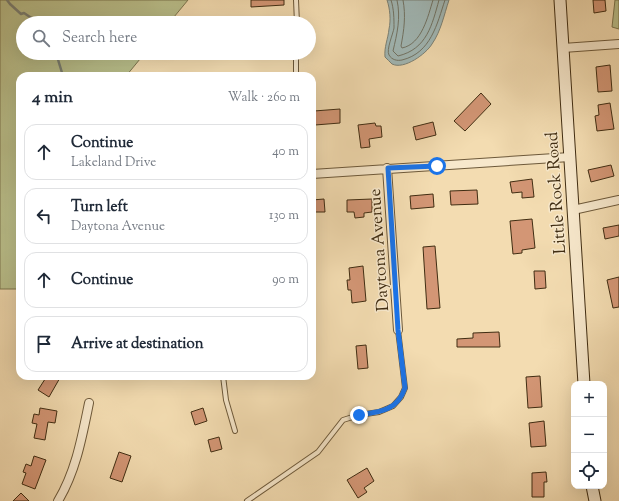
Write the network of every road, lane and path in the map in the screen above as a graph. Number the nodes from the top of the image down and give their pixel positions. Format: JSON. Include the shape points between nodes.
{"nodes":[{"id":1,"x":296,"y":0,"type":"edge"},
{"id":2,"x":560,"y":0,"type":"edge"},
{"id":3,"x":297,"y":16,"type":"edge"},
{"id":4,"x":619,"y":44,"type":"edge"},
{"id":5,"x":563,"y":48,"type":"junction"},
{"id":6,"x":296,"y":60,"type":"edge"},
{"id":7,"x":296,"y":72,"type":"edge"},
{"id":8,"x":570,"y":157,"type":"junction"},
{"id":9,"x":388,"y":168,"type":"junction"},
{"id":10,"x":316,"y":174,"type":"edge"},
{"id":11,"x":619,"y":200,"type":"edge"},
{"id":12,"x":573,"y":210,"type":"junction"},
{"id":13,"x":398,"y":330,"type":"joint"},
{"id":14,"x":224,"y":380,"type":"edge"},
{"id":15,"x":584,"y":381,"type":"edge"},
{"id":16,"x":89,"y":403,"type":"dead end"},
{"id":17,"x":235,"y":431,"type":"dead end"},
{"id":18,"x":593,"y":489,"type":"edge"},
{"id":19,"x":58,"y":501,"type":"edge"},
{"id":20,"x":247,"y":501,"type":"edge"},
{"id":21,"x":595,"y":501,"type":"edge"}],
"edges":[{"from":1,"to":3,"type":"lane"},
{"from":2,"to":5,"type":"main road","name":"Little Rock Road"},
{"from":4,"to":5,"type":"street"},
{"from":5,"to":8,"type":"main road","name":"Little Rock Road"},
{"from":6,"to":7,"type":"lane"},
{"from":8,"to":9,"type":"street"},
{"from":8,"to":12,"type":"main road","name":"Little Rock Road"},
{"from":9,"to":10,"type":"street"},
{"from":9,"to":13,"type":"street","name":"Daytona Avenue"},
{"from":11,"to":12,"type":"street"},
{"from":12,"to":15,"type":"main road","name":"Little Rock Road"},
{"from":13,"to":20,"type":"lane","via":[[405,388],[401,397],[393,406],[379,412],[343,420],[318,452]]},
{"from":14,"to":17,"type":"lane"},
{"from":16,"to":19,"type":"street","via":[[71,475]]},
{"from":18,"to":21,"type":"main road"}]}
